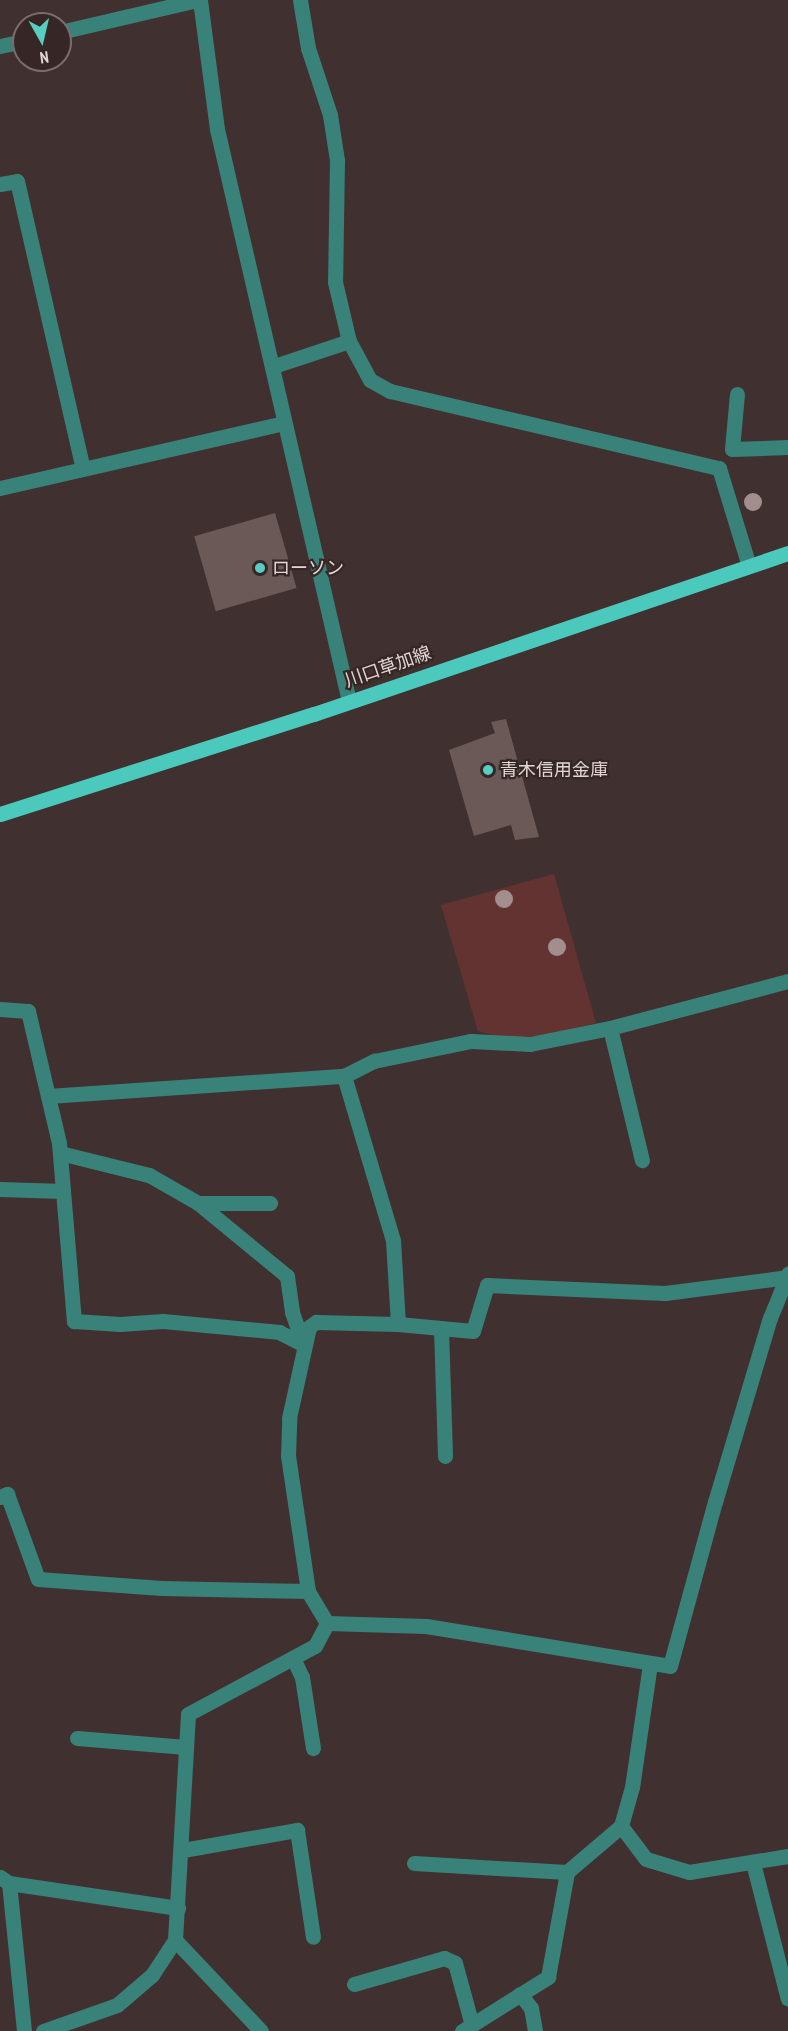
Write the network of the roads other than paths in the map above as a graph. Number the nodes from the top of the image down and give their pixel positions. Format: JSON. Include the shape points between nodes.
{"nodes":[{"id":1,"x":199,"y":0,"type":"edge"},
{"id":2,"x":300,"y":0,"type":"edge"},
{"id":3,"x":72,"y":29,"type":"edge"},
{"id":4,"x":0,"y":184,"type":"edge"},
{"id":5,"x":350,"y":341,"type":"junction"},
{"id":6,"x":274,"y":366,"type":"junction"},
{"id":7,"x":737,"y":394,"type":"dead end"},
{"id":8,"x":284,"y":423,"type":"junction"},
{"id":9,"x":788,"y":447,"type":"edge"},
{"id":10,"x":83,"y":469,"type":"junction"},
{"id":11,"x":0,"y":488,"type":"edge"},
{"id":12,"x":788,"y":553,"type":"edge"},
{"id":13,"x":749,"y":566,"type":"junction"},
{"id":14,"x":349,"y":701,"type":"junction"},
{"id":15,"x":0,"y":814,"type":"edge"},
{"id":16,"x":788,"y":981,"type":"edge"},
{"id":17,"x":0,"y":1009,"type":"edge"},
{"id":18,"x":610,"y":1028,"type":"junction"},
{"id":19,"x":344,"y":1076,"type":"junction"},
{"id":20,"x":48,"y":1096,"type":"junction"},
{"id":21,"x":60,"y":1153,"type":"junction"},
{"id":22,"x":642,"y":1160,"type":"dead end"},
{"id":23,"x":0,"y":1189,"type":"edge"},
{"id":24,"x":63,"y":1191,"type":"junction"},
{"id":25,"x":198,"y":1203,"type":"junction"},
{"id":26,"x":270,"y":1203,"type":"dead end"},
{"id":27,"x":787,"y":1276,"type":"edge"},
{"id":28,"x":398,"y":1324,"type":"junction"},
{"id":29,"x":441,"y":1328,"type":"junction"},
{"id":30,"x":303,"y":1344,"type":"junction"},
{"id":31,"x":445,"y":1456,"type":"dead end"},
{"id":32,"x":0,"y":1497,"type":"edge"},
{"id":33,"x":309,"y":1591,"type":"junction"},
{"id":34,"x":327,"y":1623,"type":"junction"},
{"id":35,"x":293,"y":1658,"type":"junction"},
{"id":36,"x":650,"y":1664,"type":"junction"},
{"id":37,"x":77,"y":1738,"type":"dead end"},
{"id":38,"x":186,"y":1747,"type":"junction"},
{"id":39,"x":313,"y":1748,"type":"dead end"},
{"id":40,"x":621,"y":1826,"type":"junction"},
{"id":41,"x":183,"y":1851,"type":"junction"},
{"id":42,"x":788,"y":1856,"type":"edge"},
{"id":43,"x":414,"y":1863,"type":"dead end"},
{"id":44,"x":753,"y":1863,"type":"junction"},
{"id":45,"x":567,"y":1872,"type":"junction"},
{"id":46,"x":4,"y":1880,"type":"edge"},
{"id":47,"x":178,"y":1908,"type":"junction"},
{"id":48,"x":313,"y":1937,"type":"dead end"},
{"id":49,"x":175,"y":1940,"type":"junction"},
{"id":50,"x":354,"y":1984,"type":"dead end"},
{"id":51,"x":787,"y":1992,"type":"edge"},
{"id":52,"x":520,"y":1994,"type":"junction"},
{"id":53,"x":467,"y":2028,"type":"edge"},
{"id":54,"x":24,"y":2031,"type":"edge"},
{"id":55,"x":43,"y":2031,"type":"edge"},
{"id":56,"x":261,"y":2031,"type":"edge"},
{"id":57,"x":535,"y":2031,"type":"edge"}],
"edges":[{"from":1,"to":3,"type":"street"},
{"from":1,"to":6,"type":"street","via":[[217,129]]},
{"from":2,"to":5,"type":"street","via":[[308,48],[330,115],[337,159],[335,282]]},
{"from":4,"to":10,"type":"street","via":[[17,181]]},
{"from":5,"to":6,"type":"street"},
{"from":5,"to":13,"type":"street","via":[[370,380],[390,391],[719,468]]},
{"from":6,"to":8,"type":"street"},
{"from":7,"to":9,"type":"street","via":[[732,449]]},
{"from":8,"to":10,"type":"street"},
{"from":8,"to":14,"type":"street"},
{"from":10,"to":11,"type":"street"},
{"from":12,"to":13,"type":"main road","name":"川口草加線"},
{"from":13,"to":14,"type":"main road","name":"川口草加線"},
{"from":14,"to":15,"type":"main road","name":"川口草加線"},
{"from":16,"to":18,"type":"street"},
{"from":17,"to":20,"type":"street","via":[[28,1011]]},
{"from":18,"to":19,"type":"street","via":[[530,1044],[471,1041],[374,1061]]},
{"from":18,"to":22,"type":"street"},
{"from":19,"to":20,"type":"street"},
{"from":19,"to":28,"type":"street","via":[[393,1240]]},
{"from":20,"to":21,"type":"street"},
{"from":21,"to":24,"type":"street"},
{"from":21,"to":25,"type":"street","via":[[148,1175]]},
{"from":23,"to":24,"type":"street"},
{"from":24,"to":30,"type":"street","via":[[74,1321],[164,1321],[279,1332]]},
{"from":25,"to":26,"type":"street"},
{"from":25,"to":30,"type":"street","via":[[286,1276]]},
{"from":27,"to":29,"type":"street","via":[[665,1293],[487,1285],[473,1331]]},
{"from":27,"to":36,"type":"street","via":[[715,1502],[670,1666]]},
{"from":28,"to":29,"type":"street"},
{"from":28,"to":30,"type":"street","via":[[316,1322],[309,1327]]},
{"from":29,"to":31,"type":"street"},
{"from":30,"to":33,"type":"street","via":[[289,1418],[288,1456]]},
{"from":32,"to":33,"type":"street","via":[[7,1494],[38,1580]]},
{"from":33,"to":34,"type":"street"},
{"from":34,"to":35,"type":"street","via":[[315,1646]]},
{"from":34,"to":36,"type":"street","via":[[426,1626]]},
{"from":35,"to":38,"type":"street","via":[[188,1714]]},
{"from":35,"to":39,"type":"street","via":[[302,1677]]},
{"from":36,"to":40,"type":"street","via":[[632,1787]]},
{"from":37,"to":38,"type":"street"},
{"from":38,"to":41,"type":"street"},
{"from":40,"to":44,"type":"street","via":[[646,1859],[689,1872]]},
{"from":40,"to":45,"type":"street"},
{"from":41,"to":47,"type":"street"},
{"from":41,"to":48,"type":"street","via":[[297,1830]]},
{"from":42,"to":44,"type":"street"},
{"from":43,"to":45,"type":"street"},
{"from":44,"to":51,"type":"street"},
{"from":45,"to":52,"type":"street","via":[[548,1977]]},
{"from":46,"to":47,"type":"street"},
{"from":46,"to":54,"type":"street"},
{"from":47,"to":49,"type":"street"},
{"from":49,"to":55,"type":"street","via":[[152,1975],[117,2005]]},
{"from":49,"to":56,"type":"street"},
{"from":50,"to":53,"type":"street","via":[[444,1958],[455,1963]]},
{"from":52,"to":53,"type":"street"},
{"from":52,"to":57,"type":"street","via":[[531,2008]]}]}
